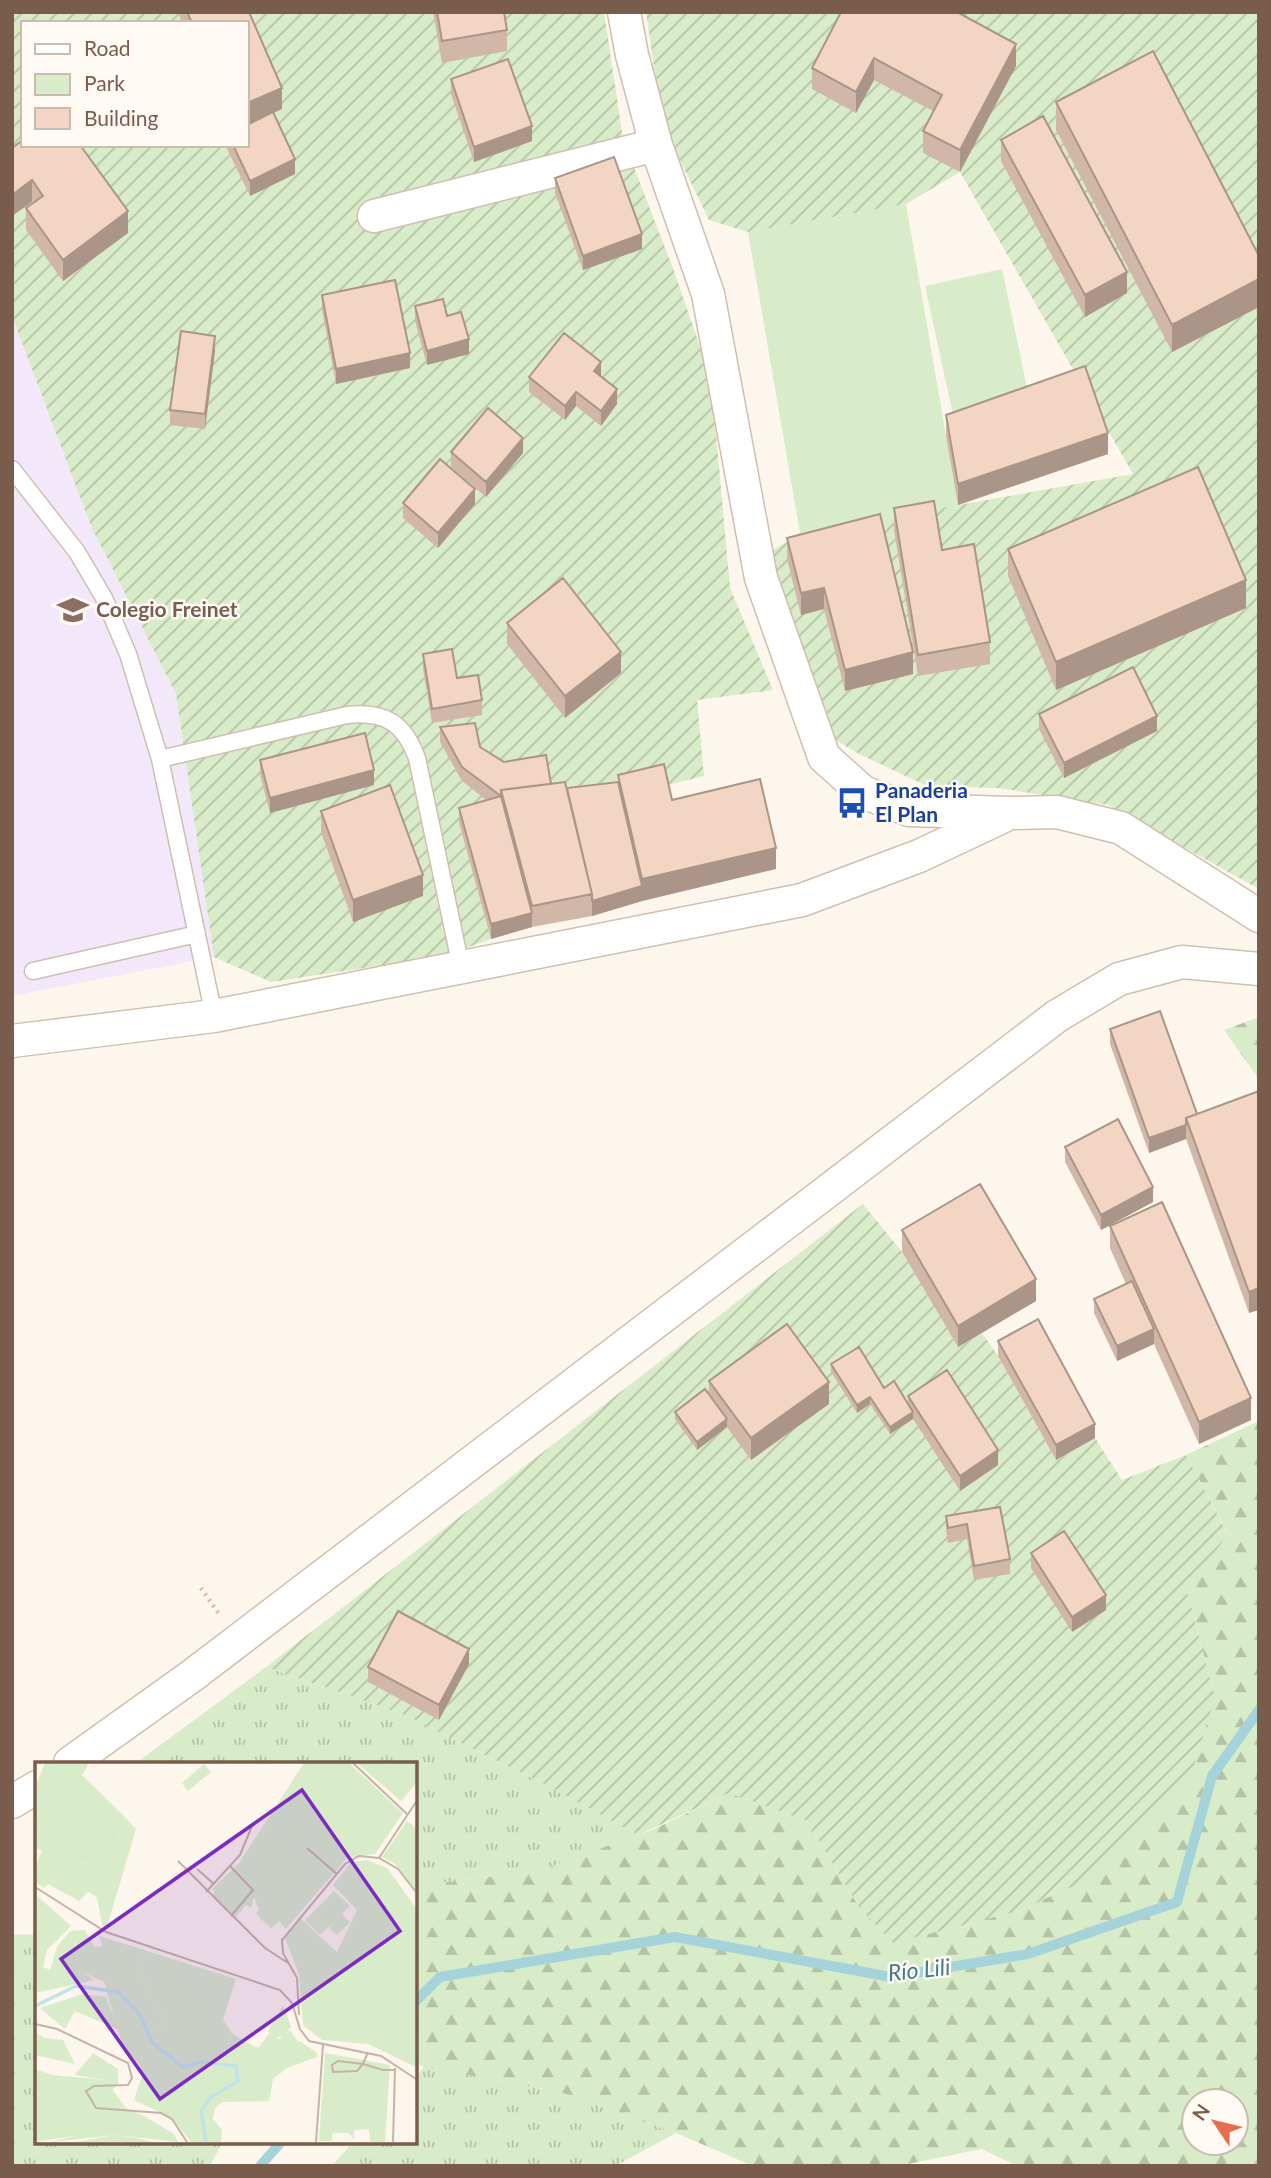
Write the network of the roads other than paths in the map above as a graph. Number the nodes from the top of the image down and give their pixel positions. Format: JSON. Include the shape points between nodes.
{"nodes":[{"id":1,"x":624,"y":12,"type":"edge"},
{"id":2,"x":656,"y":145,"type":"junction"},
{"id":3,"x":374,"y":216,"type":"dead end"},
{"id":4,"x":12,"y":469,"type":"edge"},
{"id":5,"x":160,"y":760,"type":"junction"},
{"id":6,"x":1011,"y":813,"type":"junction"},
{"id":7,"x":1259,"y":916,"type":"edge"},
{"id":8,"x":197,"y":934,"type":"junction"},
{"id":9,"x":461,"y":967,"type":"junction"},
{"id":10,"x":1259,"y":969,"type":"edge"},
{"id":11,"x":33,"y":971,"type":"dead end"},
{"id":12,"x":215,"y":1016,"type":"junction"},
{"id":13,"x":12,"y":1041,"type":"edge"},
{"id":14,"x":71,"y":1762,"type":"edge"},
{"id":15,"x":35,"y":1788,"type":"edge"},
{"id":16,"x":12,"y":1802,"type":"edge"}],
"edges":[{"from":1,"to":2,"type":"street"},
{"from":2,"to":3,"type":"street"},
{"from":2,"to":6,"type":"street","via":[[708,294],[761,578],[824,757],[863,792],[909,810]]},
{"from":4,"to":5,"type":"lane","via":[[77,552],[104,598],[128,654]]},
{"from":5,"to":8,"type":"lane"},
{"from":5,"to":9,"type":"lane","via":[[347,715],[383,717],[399,727],[417,758]]},
{"from":6,"to":7,"type":"street","via":[[1057,812],[1121,828]]},
{"from":6,"to":9,"type":"street","via":[[919,856],[802,900]]},
{"from":8,"to":11,"type":"lane"},
{"from":8,"to":12,"type":"lane"},
{"from":9,"to":12,"type":"street"},
{"from":10,"to":14,"type":"street","via":[[1182,962],[1119,979],[1058,1016],[211,1661]]},
{"from":12,"to":13,"type":"street"},
{"from":15,"to":16,"type":"street"}]}
